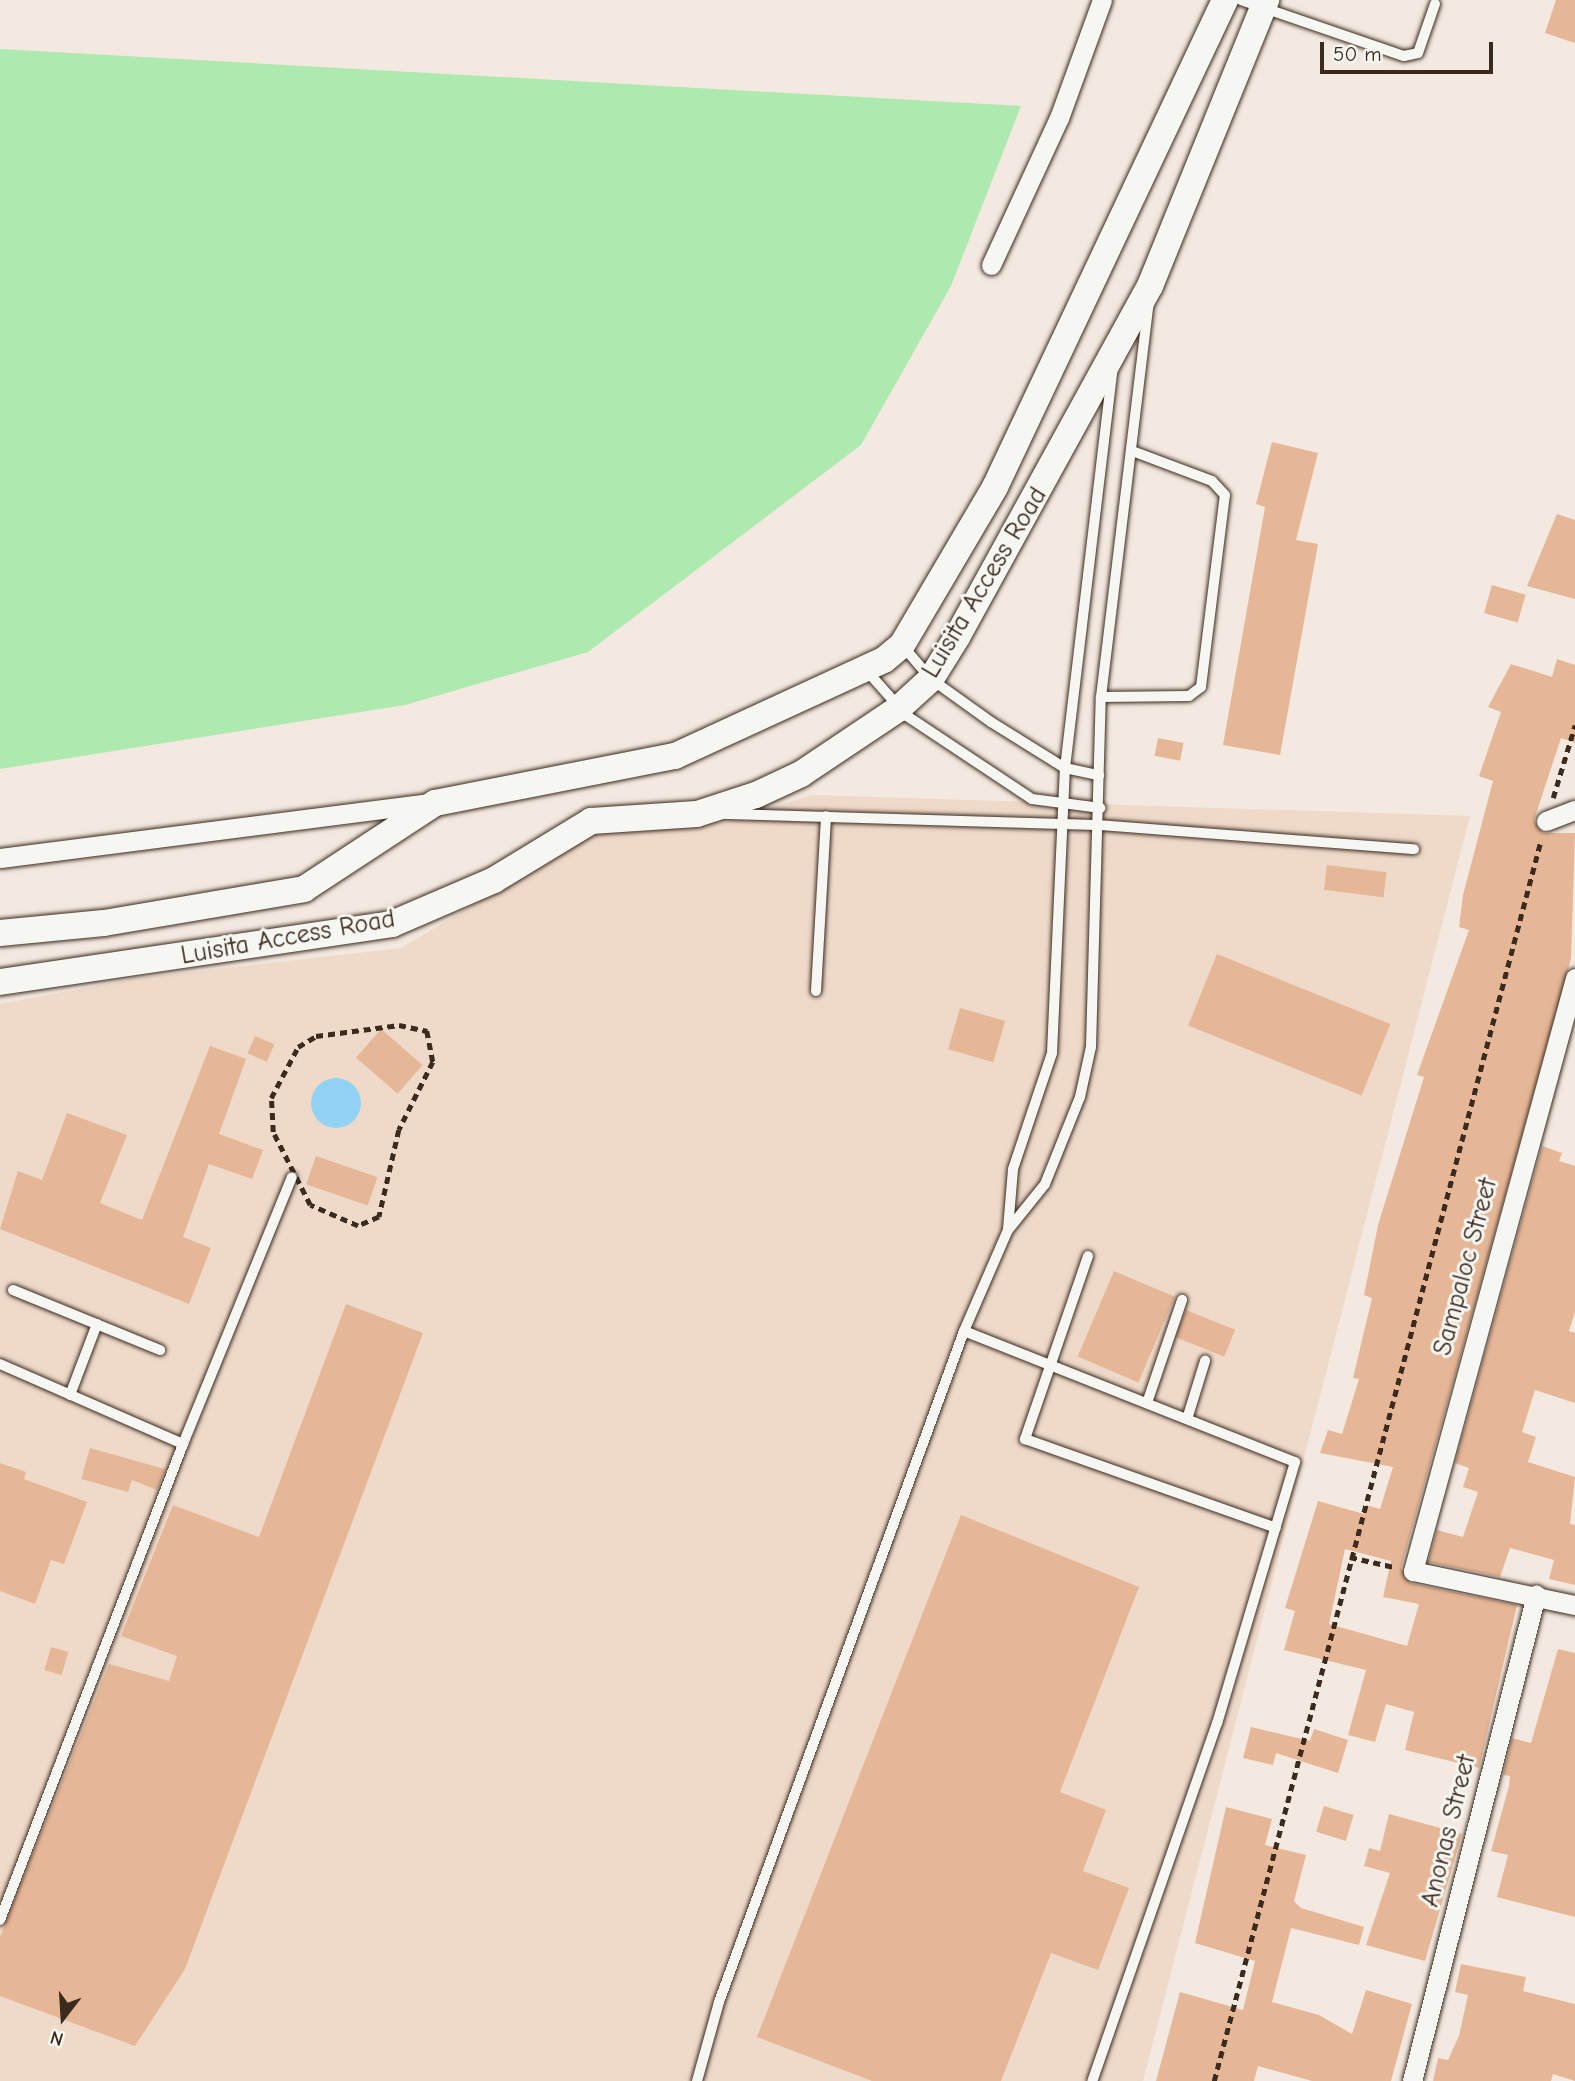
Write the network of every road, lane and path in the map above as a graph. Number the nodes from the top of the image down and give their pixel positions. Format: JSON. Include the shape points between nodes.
{"nodes":[{"id":1,"x":1102,"y":0,"type":"edge"},
{"id":2,"x":1225,"y":0,"type":"edge"},
{"id":3,"x":1256,"y":3,"type":"edge"},
{"id":4,"x":1435,"y":4,"type":"dead end"},
{"id":5,"x":991,"y":265,"type":"dead end"},
{"id":6,"x":1150,"y":286,"type":"junction"},
{"id":7,"x":1114,"y":354,"type":"junction"},
{"id":8,"x":1135,"y":452,"type":"junction"},
{"id":9,"x":902,"y":645,"type":"junction"},
{"id":10,"x":867,"y":671,"type":"junction"},
{"id":11,"x":930,"y":679,"type":"junction"},
{"id":12,"x":1101,"y":697,"type":"junction"},
{"id":13,"x":898,"y":709,"type":"junction"},
{"id":14,"x":1575,"y":725,"type":"edge"},
{"id":15,"x":1065,"y":768,"type":"junction"},
{"id":16,"x":1100,"y":775,"type":"junction"},
{"id":17,"x":435,"y":803,"type":"junction"},
{"id":18,"x":1064,"y":807,"type":"junction"},
{"id":19,"x":1100,"y":807,"type":"junction"},
{"id":20,"x":1575,"y":810,"type":"edge"},
{"id":21,"x":696,"y":814,"type":"junction"},
{"id":22,"x":826,"y":816,"type":"junction"},
{"id":23,"x":1546,"y":821,"type":"junction"},
{"id":24,"x":1099,"y":825,"type":"junction"},
{"id":25,"x":1064,"y":826,"type":"junction"},
{"id":26,"x":1414,"y":849,"type":"dead end"},
{"id":27,"x":0,"y":858,"type":"edge"},
{"id":28,"x":0,"y":933,"type":"edge"},
{"id":29,"x":1575,"y":978,"type":"edge"},
{"id":30,"x":0,"y":982,"type":"edge"},
{"id":31,"x":816,"y":991,"type":"dead end"},
{"id":32,"x":292,"y":1177,"type":"junction"},
{"id":33,"x":1007,"y":1230,"type":"junction"},
{"id":34,"x":1088,"y":1256,"type":"dead end"},
{"id":35,"x":13,"y":1290,"type":"dead end"},
{"id":36,"x":1181,"y":1300,"type":"dead end"},
{"id":37,"x":97,"y":1324,"type":"junction"},
{"id":38,"x":964,"y":1331,"type":"junction"},
{"id":39,"x":160,"y":1350,"type":"dead end"},
{"id":40,"x":1049,"y":1361,"type":"junction"},
{"id":41,"x":1205,"y":1362,"type":"dead end"},
{"id":42,"x":0,"y":1364,"type":"edge"},
{"id":43,"x":70,"y":1395,"type":"junction"},
{"id":44,"x":1148,"y":1400,"type":"junction"},
{"id":45,"x":1188,"y":1416,"type":"junction"},
{"id":46,"x":183,"y":1444,"type":"junction"},
{"id":47,"x":1276,"y":1528,"type":"junction"},
{"id":48,"x":1350,"y":1557,"type":"junction"},
{"id":49,"x":1413,"y":1571,"type":"junction"},
{"id":50,"x":1536,"y":1595,"type":"junction"},
{"id":51,"x":1575,"y":1605,"type":"edge"},
{"id":52,"x":0,"y":1920,"type":"edge"},
{"id":53,"x":698,"y":2081,"type":"edge"},
{"id":54,"x":1092,"y":2081,"type":"edge"},
{"id":55,"x":1214,"y":2081,"type":"edge"},
{"id":56,"x":1412,"y":2081,"type":"edge"}],
"edges":[{"from":1,"to":5,"type":"street","via":[[1059,118]]},
{"from":2,"to":9,"type":"main road","name":"Luisita Access Road","via":[[995,487]]},
{"from":3,"to":4,"type":"lane","via":[[1404,56],[1418,53]]},
{"from":3,"to":6,"type":"main road","name":"Luisita Access Road"},
{"from":6,"to":7,"type":"main road","name":"Luisita Access Road"},
{"from":6,"to":8,"type":"lane"},
{"from":7,"to":11,"type":"main road","name":"Luisita Access Road"},
{"from":7,"to":15,"type":"lane"},
{"from":8,"to":12,"type":"lane"},
{"from":8,"to":12,"type":"lane","via":[[1212,481],[1225,495],[1203,674],[1201,687],[1189,696]]},
{"from":9,"to":10,"type":"main road","name":"Luisita Access Road"},
{"from":9,"to":11,"type":"lane"},
{"from":10,"to":13,"type":"lane"},
{"from":10,"to":17,"type":"main road","name":"Luisita Access Road","via":[[675,756]]},
{"from":11,"to":13,"type":"main road","name":"Luisita Access Road"},
{"from":11,"to":15,"type":"lane"},
{"from":12,"to":16,"type":"lane"},
{"from":13,"to":18,"type":"lane","via":[[1032,799]]},
{"from":13,"to":21,"type":"main road","name":"Luisita Access Road","via":[[800,775]]},
{"from":14,"to":23,"type":"path"},
{"from":15,"to":16,"type":"lane"},
{"from":15,"to":18,"type":"lane"},
{"from":16,"to":19,"type":"lane"},
{"from":17,"to":27,"type":"street"},
{"from":17,"to":28,"type":"main road","name":"Luisita Access Road","via":[[304,888],[104,923]]},
{"from":18,"to":19,"type":"lane"},
{"from":18,"to":25,"type":"lane"},
{"from":19,"to":24,"type":"lane"},
{"from":20,"to":23,"type":"street"},
{"from":21,"to":22,"type":"lane"},
{"from":21,"to":30,"type":"main road","name":"Luisita Access Road","via":[[591,821],[494,880],[392,924]]},
{"from":22,"to":25,"type":"lane"},
{"from":22,"to":31,"type":"lane"},
{"from":23,"to":48,"type":"path"},
{"from":24,"to":25,"type":"lane"},
{"from":24,"to":26,"type":"lane"},
{"from":24,"to":33,"type":"lane","via":[[1087,1069],[1045,1184]]},
{"from":25,"to":33,"type":"lane","via":[[1052,1053],[1013,1169]]},
{"from":29,"to":49,"type":"street","name":"Sampaloc Street"},
{"from":32,"to":32,"type":"path","via":[[273,1132],[271,1098],[298,1047],[354,1030],[400,1024],[427,1031],[433,1062],[399,1130],[379,1217],[358,1226],[328,1217],[310,1205]]},
{"from":32,"to":46,"type":"lane"},
{"from":33,"to":38,"type":"lane"},
{"from":34,"to":40,"type":"lane"},
{"from":35,"to":37,"type":"lane"},
{"from":36,"to":44,"type":"lane"},
{"from":37,"to":39,"type":"lane"},
{"from":37,"to":43,"type":"lane"},
{"from":38,"to":40,"type":"lane"},
{"from":38,"to":53,"type":"lane","via":[[719,2002]]},
{"from":40,"to":44,"type":"lane"},
{"from":40,"to":47,"type":"lane","via":[[1024,1434],[1028,1442]]},
{"from":41,"to":45,"type":"lane"},
{"from":42,"to":43,"type":"lane"},
{"from":43,"to":46,"type":"lane"},
{"from":44,"to":45,"type":"lane"},
{"from":45,"to":47,"type":"lane","via":[[1295,1460]]},
{"from":46,"to":52,"type":"lane"},
{"from":47,"to":54,"type":"lane"},
{"from":48,"to":49,"type":"path"},
{"from":48,"to":55,"type":"path"},
{"from":49,"to":50,"type":"street"},
{"from":50,"to":51,"type":"street"},
{"from":50,"to":56,"type":"street","name":"Anonas Street"}]}
